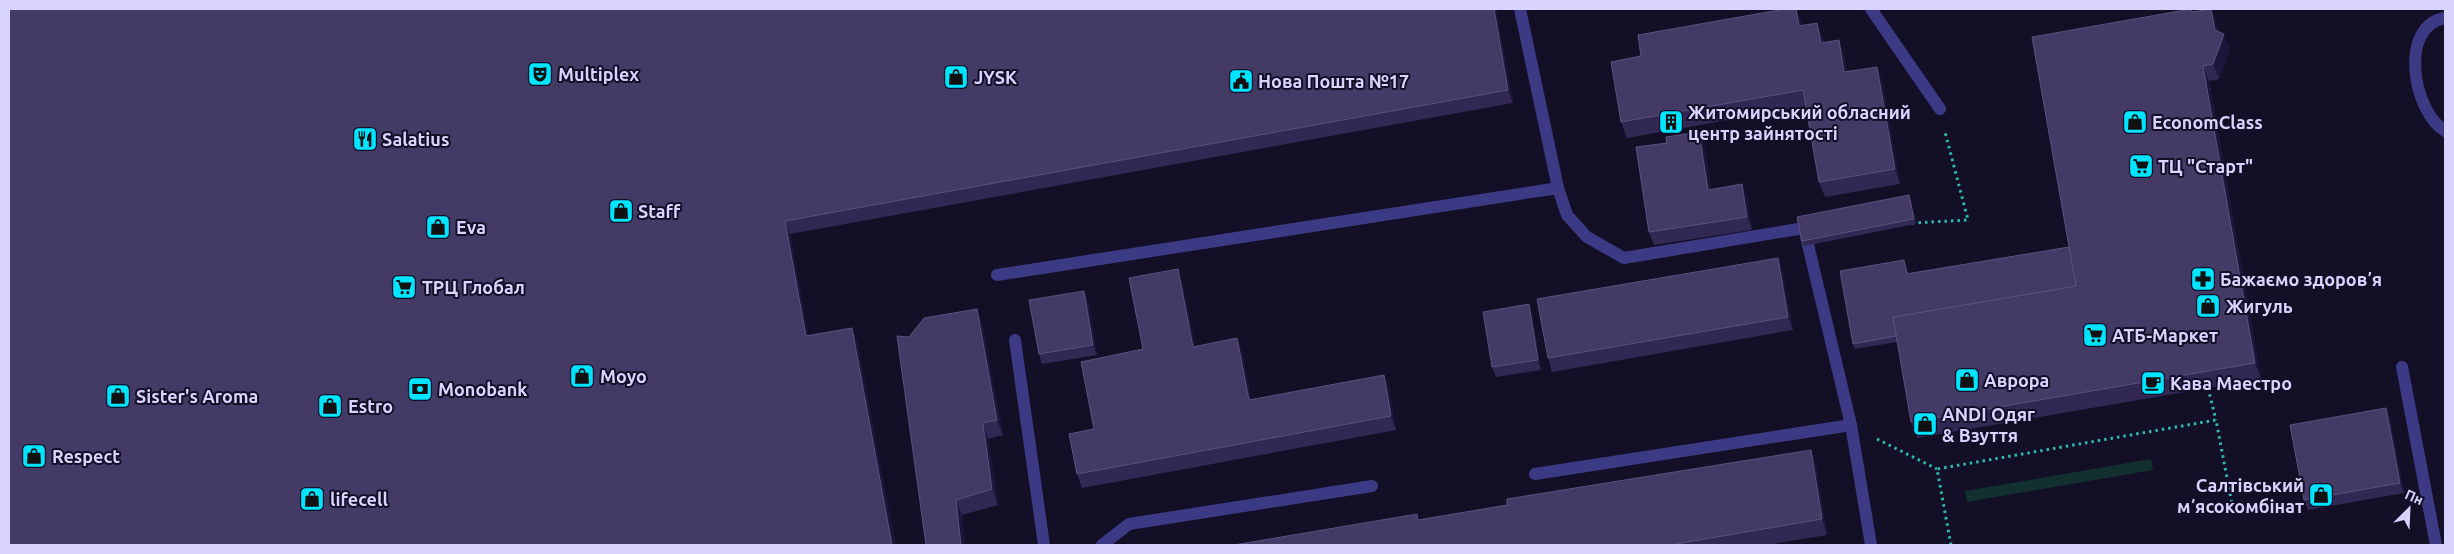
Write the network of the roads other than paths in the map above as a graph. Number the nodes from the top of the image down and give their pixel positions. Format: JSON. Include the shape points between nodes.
{"nodes":[{"id":1,"x":1520,"y":9,"type":"edge"},
{"id":2,"x":1870,"y":9,"type":"edge"},
{"id":3,"x":2445,"y":18,"type":"edge"},
{"id":4,"x":1940,"y":109,"type":"road end"},
{"id":5,"x":2445,"y":131,"type":"edge"},
{"id":6,"x":1558,"y":188,"type":"junction"},
{"id":7,"x":998,"y":274,"type":"dead end"},
{"id":8,"x":1015,"y":340,"type":"dead end"},
{"id":9,"x":2402,"y":367,"type":"dead end"},
{"id":10,"x":1851,"y":425,"type":"junction"},
{"id":11,"x":1535,"y":474,"type":"dead end"},
{"id":12,"x":1372,"y":486,"type":"dead end"},
{"id":13,"x":1044,"y":545,"type":"edge"},
{"id":14,"x":1102,"y":545,"type":"edge"},
{"id":15,"x":1871,"y":545,"type":"edge"},
{"id":16,"x":2436,"y":545,"type":"edge"}],
"edges":[{"from":1,"to":6,"type":"lane"},
{"from":2,"to":4,"type":"lane"},
{"from":3,"to":5,"type":"lane","via":[[2429,24],[2421,34],[2414,56],[2420,92],[2431,118]]},
{"from":6,"to":7,"type":"lane"},
{"from":6,"to":10,"type":"lane","via":[[1567,216],[1587,236],[1624,258],[1804,228]]},
{"from":8,"to":13,"type":"lane"},
{"from":9,"to":16,"type":"lane"},
{"from":10,"to":11,"type":"lane"},
{"from":10,"to":15,"type":"lane"},
{"from":12,"to":14,"type":"lane","via":[[1129,524]]}]}
